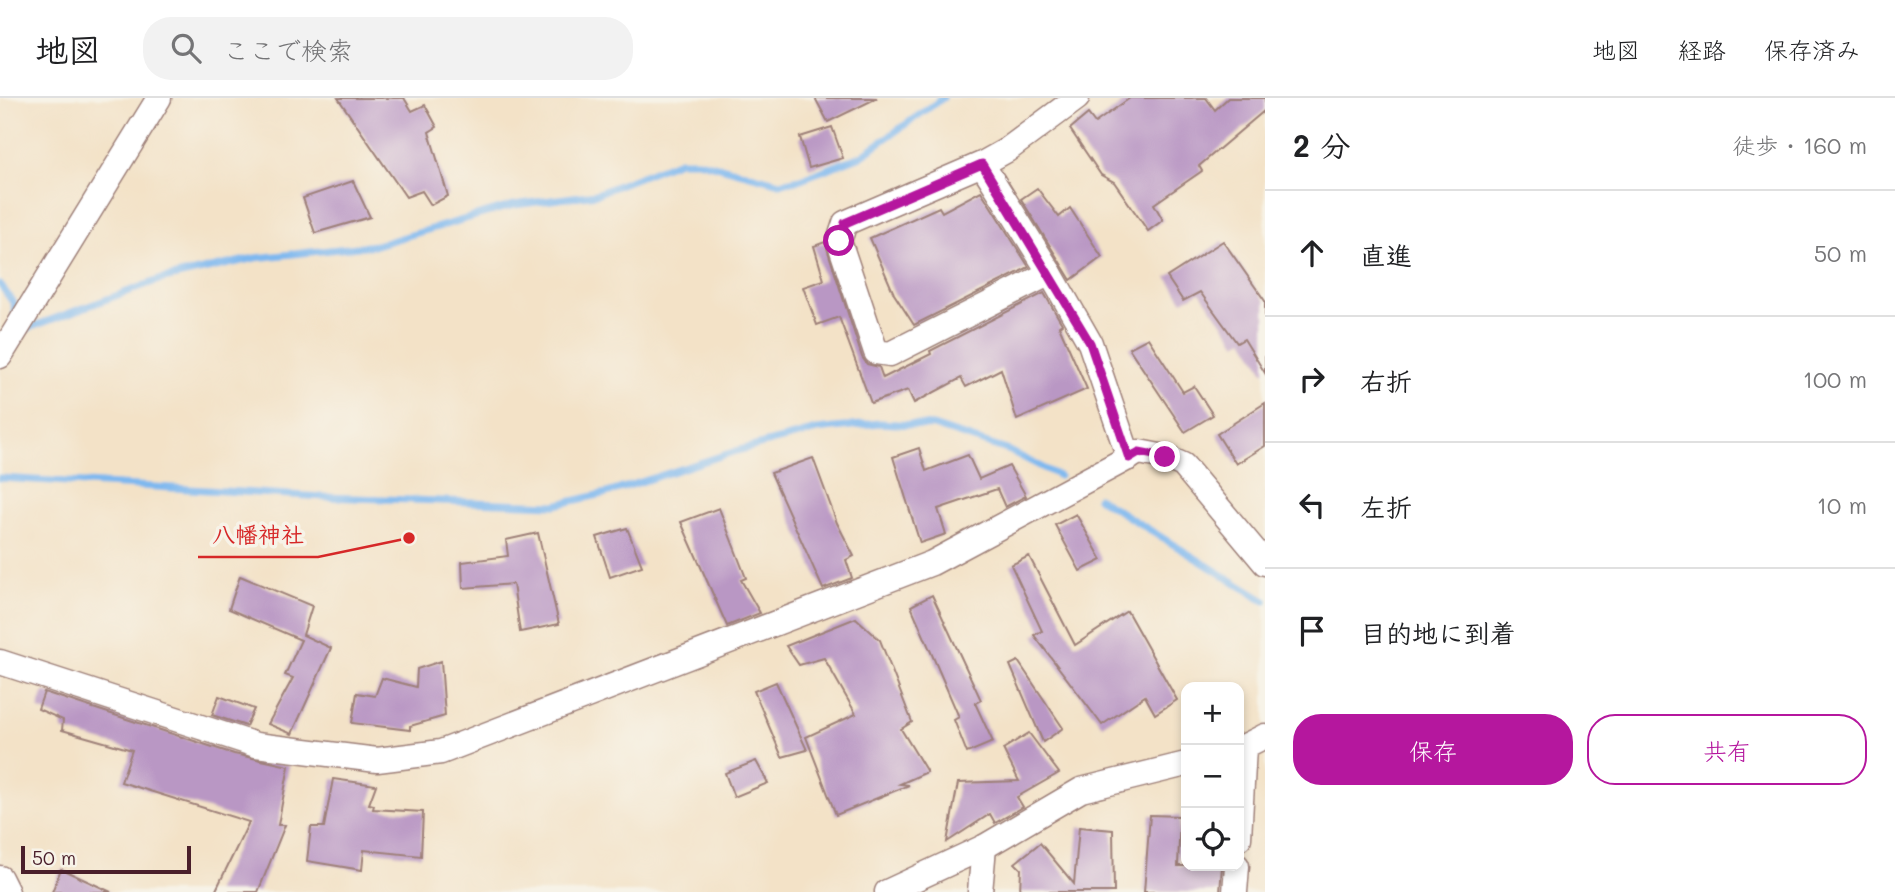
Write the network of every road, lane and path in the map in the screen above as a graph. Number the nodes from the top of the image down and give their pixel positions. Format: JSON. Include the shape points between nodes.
{"nodes":[{"id":1,"x":159,"y":98,"type":"edge"},
{"id":2,"x":1077,"y":98,"type":"edge"},
{"id":3,"x":982,"y":164,"type":"junction"},
{"id":4,"x":1050,"y":272,"type":"junction"},
{"id":5,"x":0,"y":356,"type":"edge"},
{"id":6,"x":1129,"y":458,"type":"junction"},
{"id":7,"x":1265,"y":563,"type":"edge"},
{"id":8,"x":0,"y":662,"type":"edge"},
{"id":9,"x":1249,"y":744,"type":"edge"},
{"id":10,"x":1181,"y":765,"type":"edge"},
{"id":11,"x":1242,"y":808,"type":"edge"},
{"id":12,"x":984,"y":847,"type":"junction"},
{"id":13,"x":1237,"y":871,"type":"edge"},
{"id":14,"x":0,"y":878,"type":"edge"},
{"id":15,"x":7,"y":892,"type":"edge"},
{"id":16,"x":887,"y":892,"type":"edge"},
{"id":17,"x":980,"y":892,"type":"edge"},
{"id":18,"x":1235,"y":892,"type":"edge"}],
"edges":[{"from":1,"to":5,"type":"street"},
{"from":2,"to":3,"type":"street"},
{"from":3,"to":4,"type":"street"},
{"from":3,"to":4,"type":"street","via":[[845,223],[839,241],[876,352],[890,354]]},
{"from":4,"to":6,"type":"street","via":[[1090,343]]},
{"from":6,"to":7,"type":"street","via":[[1139,452],[1183,465]]},
{"from":6,"to":8,"type":"street","via":[[932,563],[442,751],[377,760],[256,745]]},
{"from":9,"to":11,"type":"street"},
{"from":10,"to":12,"type":"street","via":[[1081,790]]},
{"from":12,"to":16,"type":"street"},
{"from":12,"to":17,"type":"street"},
{"from":13,"to":18,"type":"street"},
{"from":14,"to":15,"type":"street"}]}
